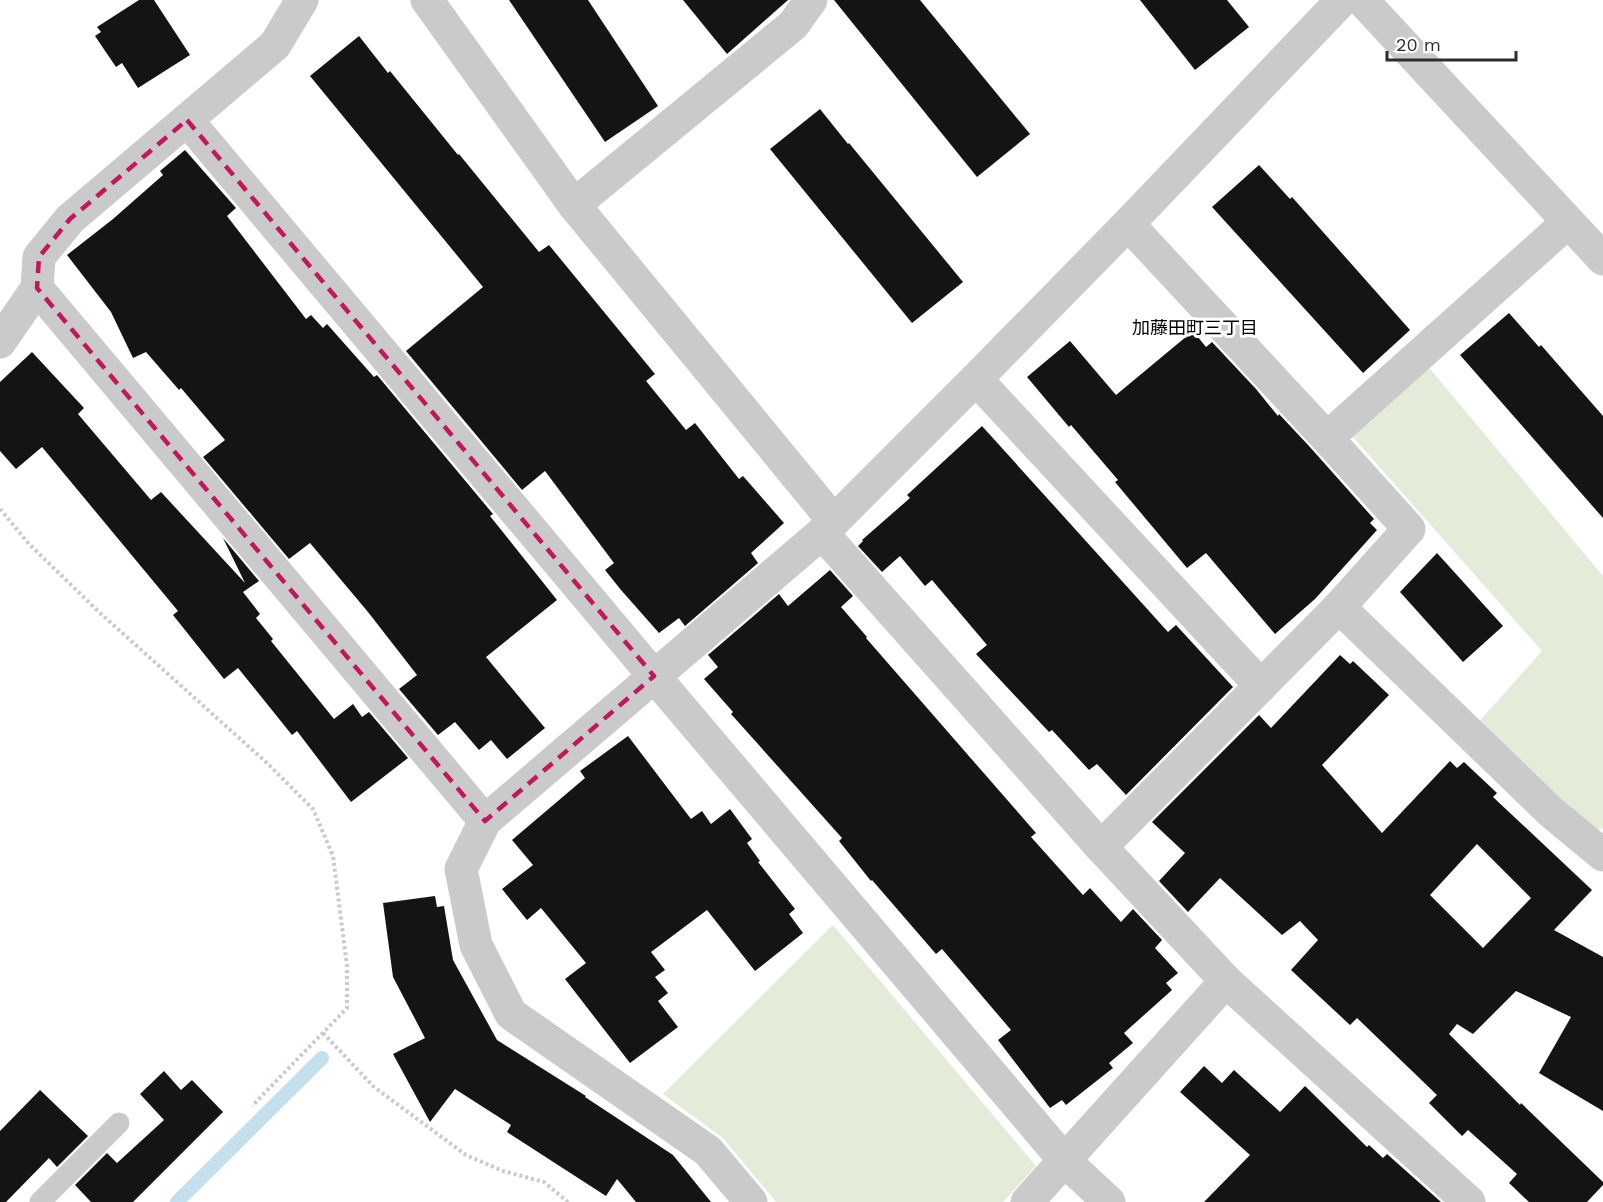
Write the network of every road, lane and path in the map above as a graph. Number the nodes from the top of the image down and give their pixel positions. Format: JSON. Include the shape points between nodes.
{"nodes":[{"id":1,"x":303,"y":0,"type":"edge"},
{"id":2,"x":427,"y":0,"type":"edge"},
{"id":3,"x":811,"y":0,"type":"edge"},
{"id":4,"x":1342,"y":0,"type":"edge"},
{"id":5,"x":1362,"y":0,"type":"edge"},
{"id":6,"x":187,"y":120,"type":"junction"},
{"id":7,"x":574,"y":205,"type":"junction"},
{"id":8,"x":1568,"y":222,"type":"junction"},
{"id":9,"x":1128,"y":224,"type":"junction"},
{"id":10,"x":1603,"y":259,"type":"edge"},
{"id":11,"x":37,"y":288,"type":"junction"},
{"id":12,"x":0,"y":342,"type":"edge"},
{"id":13,"x":976,"y":379,"type":"junction"},
{"id":14,"x":1327,"y":438,"type":"junction"},
{"id":15,"x":0,"y":509,"type":"edge"},
{"id":16,"x":827,"y":526,"type":"junction"},
{"id":17,"x":1339,"y":607,"type":"junction"},
{"id":18,"x":654,"y":676,"type":"junction"},
{"id":19,"x":1260,"y":686,"type":"junction"},
{"id":20,"x":485,"y":821,"type":"junction"},
{"id":21,"x":1101,"y":847,"type":"junction"},
{"id":22,"x":1603,"y":855,"type":"edge"},
{"id":23,"x":1226,"y":981,"type":"junction"},
{"id":24,"x":323,"y":1033,"type":"junction"},
{"id":25,"x":252,"y":1106,"type":"dead end"},
{"id":26,"x":119,"y":1123,"type":"dead end"},
{"id":27,"x":1065,"y":1161,"type":"junction"},
{"id":28,"x":40,"y":1202,"type":"edge"},
{"id":29,"x":568,"y":1202,"type":"edge"},
{"id":30,"x":751,"y":1202,"type":"edge"},
{"id":31,"x":1028,"y":1202,"type":"edge"},
{"id":32,"x":1109,"y":1202,"type":"edge"},
{"id":33,"x":1469,"y":1202,"type":"edge"}],
"edges":[{"from":1,"to":6,"type":"street","via":[[275,45]]},
{"from":2,"to":7,"type":"street"},
{"from":3,"to":7,"type":"street","via":[[793,25]]},
{"from":4,"to":9,"type":"street"},
{"from":5,"to":8,"type":"street"},
{"from":6,"to":11,"type":"street","via":[[70,219],[39,257]]},
{"from":6,"to":18,"type":"street"},
{"from":7,"to":16,"type":"street"},
{"from":8,"to":10,"type":"street"},
{"from":8,"to":14,"type":"street"},
{"from":9,"to":13,"type":"street"},
{"from":9,"to":14,"type":"street"},
{"from":11,"to":12,"type":"street"},
{"from":11,"to":20,"type":"street"},
{"from":13,"to":16,"type":"street"},
{"from":13,"to":19,"type":"street"},
{"from":14,"to":17,"type":"street","via":[[1409,530]]},
{"from":15,"to":24,"type":"path","via":[[29,544],[99,612],[313,809],[333,856],[347,966],[347,1008]]},
{"from":16,"to":18,"type":"street"},
{"from":16,"to":21,"type":"street"},
{"from":17,"to":19,"type":"street"},
{"from":17,"to":22,"type":"street","via":[[1551,812]]},
{"from":18,"to":20,"type":"street"},
{"from":18,"to":27,"type":"street"},
{"from":19,"to":21,"type":"street"},
{"from":20,"to":30,"type":"street","via":[[461,869],[476,945],[511,1014],[708,1151]]},
{"from":21,"to":23,"type":"street"},
{"from":23,"to":27,"type":"street"},
{"from":23,"to":33,"type":"street"},
{"from":24,"to":25,"type":"path"},
{"from":24,"to":29,"type":"path","via":[[374,1087],[466,1155],[503,1171],[544,1182]]},
{"from":26,"to":28,"type":"lane"},
{"from":27,"to":31,"type":"street"},
{"from":27,"to":32,"type":"street"}]}
